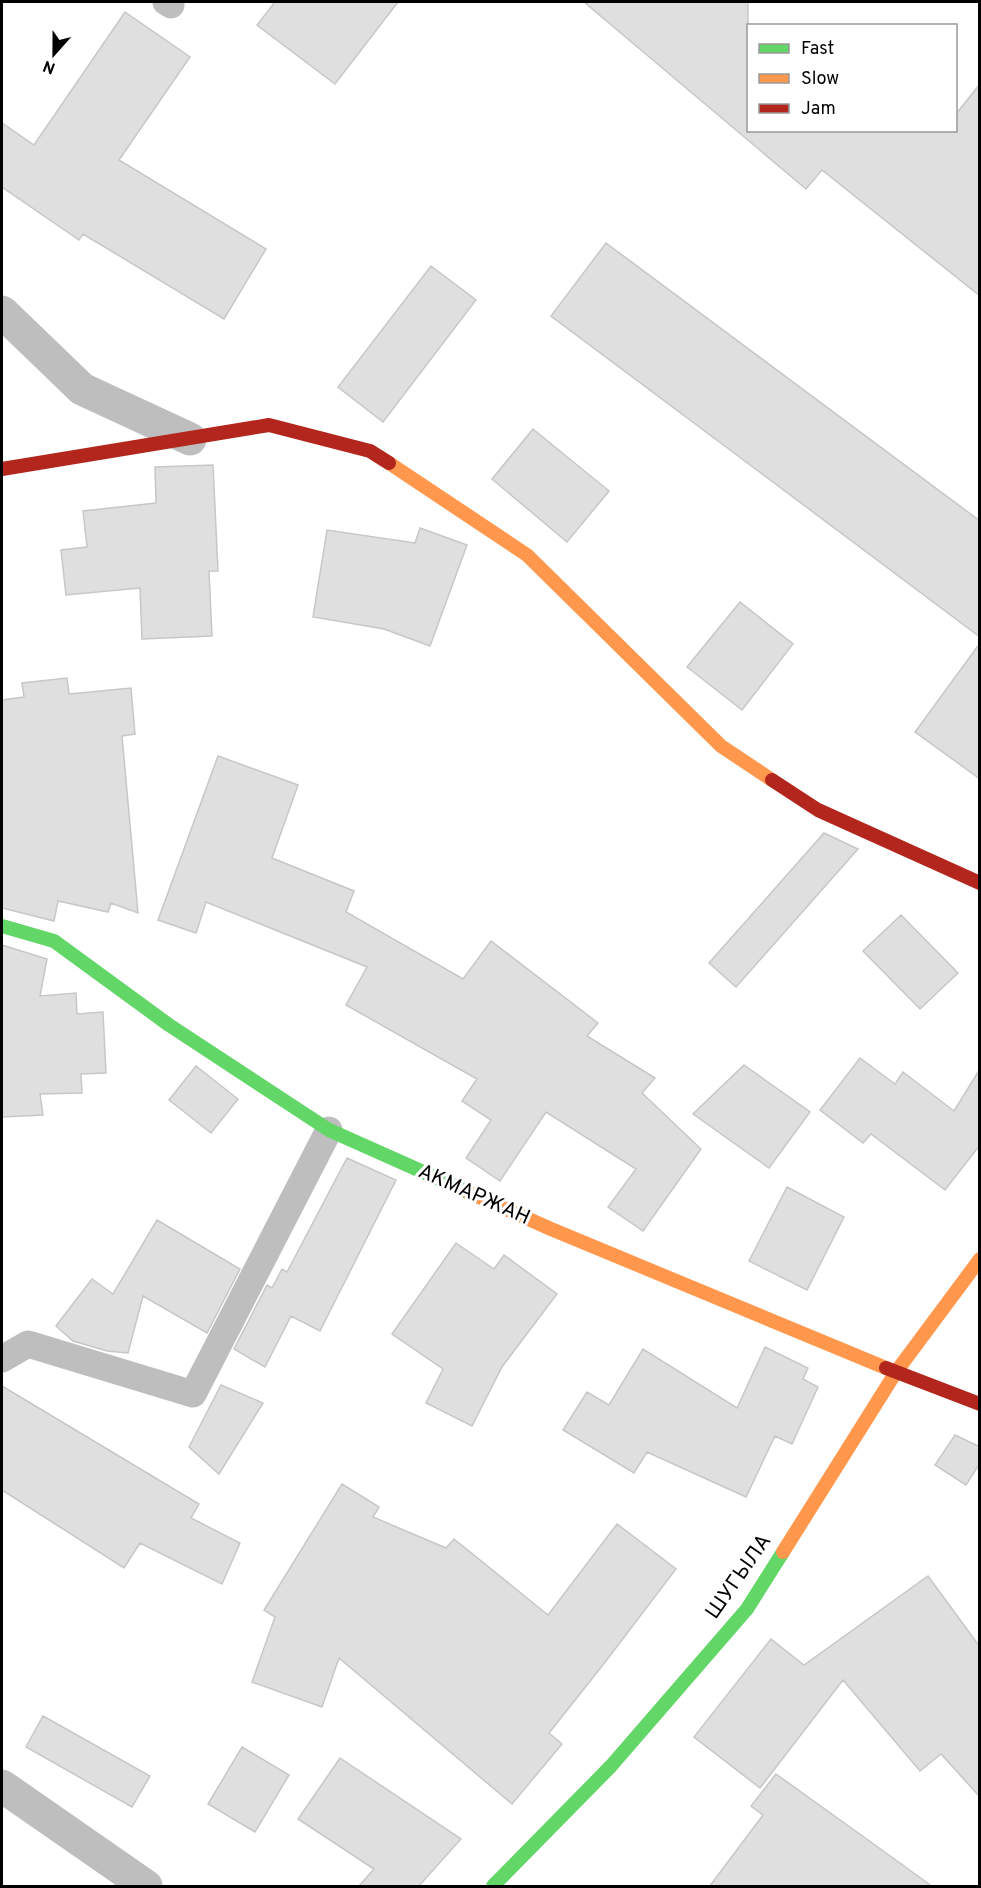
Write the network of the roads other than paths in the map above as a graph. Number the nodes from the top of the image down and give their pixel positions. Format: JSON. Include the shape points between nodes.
{"nodes":[{"id":1,"x":2,"y":312,"type":"edge"},
{"id":2,"x":190,"y":439,"type":"junction"},
{"id":3,"x":2,"y":469,"type":"edge"},
{"id":4,"x":980,"y":884,"type":"edge"},
{"id":5,"x":2,"y":926,"type":"edge"},
{"id":6,"x":329,"y":1130,"type":"junction"},
{"id":7,"x":980,"y":1259,"type":"edge"},
{"id":8,"x":2,"y":1359,"type":"edge"},
{"id":9,"x":897,"y":1372,"type":"junction"},
{"id":10,"x":980,"y":1404,"type":"edge"},
{"id":11,"x":2,"y":1786,"type":"edge"},
{"id":12,"x":146,"y":1887,"type":"edge"},
{"id":13,"x":493,"y":1887,"type":"edge"}],
"edges":[{"from":1,"to":2,"type":"street","via":[[81,389]]},
{"from":2,"to":3,"type":"street"},
{"from":2,"to":4,"type":"street","via":[[269,425],[370,451],[527,555],[722,747],[818,810]]},
{"from":5,"to":6,"type":"street","name":"АКМАРЖАН","via":[[54,941],[169,1025]]},
{"from":6,"to":8,"type":"lane","via":[[193,1394],[28,1344]]},
{"from":6,"to":9,"type":"street","name":"АКМАРЖАН","via":[[551,1229]]},
{"from":7,"to":9,"type":"street","name":"ШУГЫЛА"},
{"from":9,"to":10,"type":"street","name":"АКМАРЖАН"},
{"from":9,"to":13,"type":"street","name":"ШУГЫЛА","via":[[747,1609],[611,1766]]},
{"from":11,"to":12,"type":"street"}]}
